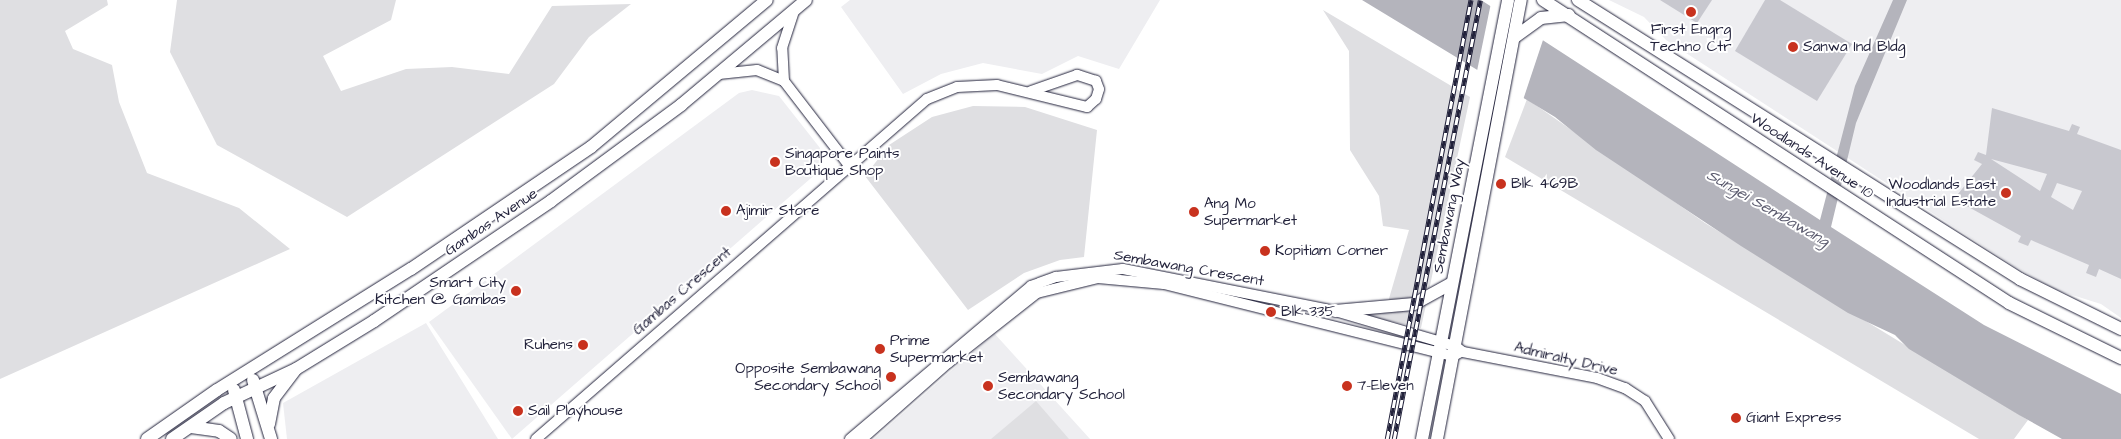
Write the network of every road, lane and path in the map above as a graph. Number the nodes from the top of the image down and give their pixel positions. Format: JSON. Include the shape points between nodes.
{"nodes":[{"id":1,"x":767,"y":0,"type":"edge"},
{"id":2,"x":1521,"y":0,"type":"edge"},
{"id":3,"x":1543,"y":0,"type":"edge"},
{"id":4,"x":1578,"y":0,"type":"edge"},
{"id":5,"x":801,"y":4,"type":"edge"},
{"id":6,"x":1506,"y":6,"type":"edge"},
{"id":7,"x":1569,"y":15,"type":"junction"},
{"id":8,"x":1515,"y":36,"type":"junction"},
{"id":9,"x":719,"y":74,"type":"junction"},
{"id":10,"x":784,"y":81,"type":"junction"},
{"id":11,"x":1031,"y":92,"type":"junction"},
{"id":12,"x":644,"y":106,"type":"junction"},
{"id":13,"x":655,"y":124,"type":"junction"},
{"id":14,"x":590,"y":147,"type":"junction"},
{"id":15,"x":602,"y":163,"type":"junction"},
{"id":16,"x":848,"y":164,"type":"junction"},
{"id":17,"x":1452,"y":283,"type":"junction"},
{"id":18,"x":1335,"y":312,"type":"junction"},
{"id":19,"x":2121,"y":329,"type":"edge"},
{"id":20,"x":1438,"y":347,"type":"junction"},
{"id":21,"x":1457,"y":351,"type":"junction"},
{"id":22,"x":2121,"y":358,"type":"edge"},
{"id":23,"x":296,"y":369,"type":"junction"},
{"id":24,"x":250,"y":373,"type":"junction"},
{"id":25,"x":232,"y":382,"type":"junction"},
{"id":26,"x":256,"y":388,"type":"junction"},
{"id":27,"x":236,"y":397,"type":"junction"},
{"id":28,"x":191,"y":427,"type":"junction"},
{"id":29,"x":269,"y":433,"type":"edge"},
{"id":30,"x":148,"y":439,"type":"edge"},
{"id":31,"x":172,"y":439,"type":"edge"},
{"id":32,"x":230,"y":439,"type":"edge"},
{"id":33,"x":247,"y":439,"type":"edge"},
{"id":34,"x":536,"y":439,"type":"edge"},
{"id":35,"x":850,"y":439,"type":"edge"},
{"id":36,"x":862,"y":439,"type":"edge"},
{"id":37,"x":1422,"y":439,"type":"edge"},
{"id":38,"x":1437,"y":439,"type":"edge"},
{"id":39,"x":1669,"y":439,"type":"edge"}],
"edges":[{"from":1,"to":12,"type":"main road","name":"Gambas Avenue"},
{"from":2,"to":8,"type":"main road","name":"Sembawang Way"},
{"from":3,"to":7,"type":"main road","name":"Woodlands Avenue 10"},
{"from":4,"to":19,"type":"main road","name":"Woodlands Avenue 10","via":[[2020,279]]},
{"from":5,"to":9,"type":"main road","name":"Gambas Avenue"},
{"from":5,"to":10,"type":"street","via":[[782,48]]},
{"from":6,"to":17,"type":"main road","name":"Sembawang Way"},
{"from":7,"to":8,"type":"main road","via":[[1541,18]]},
{"from":7,"to":22,"type":"main road","name":"Woodlands Avenue 10","via":[[2009,303]]},
{"from":8,"to":21,"type":"main road","name":"Sembawang Way"},
{"from":9,"to":10,"type":"street","via":[[757,70]]},
{"from":9,"to":13,"type":"main road","name":"Gambas Avenue"},
{"from":10,"to":16,"type":"street"},
{"from":11,"to":11,"type":"street","name":"Gambas Crescent","via":[[1078,75],[1096,81],[1099,89],[1096,99],[1087,107]]},
{"from":11,"to":16,"type":"street","name":"Gambas Crescent","via":[[982,84],[936,95],[908,113]]},
{"from":12,"to":13,"type":"main road","via":[[640,121],[643,125]]},
{"from":12,"to":14,"type":"main road","name":"Gambas Avenue"},
{"from":13,"to":15,"type":"main road","name":"Gambas Avenue"},
{"from":14,"to":15,"type":"main road","via":[[606,148]]},
{"from":14,"to":24,"type":"main road","name":"Gambas Avenue"},
{"from":15,"to":23,"type":"main road","name":"Gambas Avenue","via":[[381,316]]},
{"from":16,"to":34,"type":"street","name":"Gambas Crescent"},
{"from":17,"to":18,"type":"main road","via":[[1414,304]]},
{"from":17,"to":20,"type":"main road","name":"Sembawang Way"},
{"from":18,"to":20,"type":"street","name":"Sembawang Crescent"},
{"from":18,"to":35,"type":"street","name":"Sembawang Crescent","via":[[1123,269],[1056,277],[1031,286],[981,325]]},
{"from":20,"to":21,"type":"street","name":"Sembawang Crescent"},
{"from":20,"to":36,"type":"street","name":"Sembawang Crescent","via":[[1164,284],[1098,278],[1037,293],[948,363]]},
{"from":20,"to":37,"type":"main road","name":"Sembawang Way"},
{"from":21,"to":38,"type":"main road","name":"Sembawang Way"},
{"from":21,"to":39,"type":"street","name":"Admiralty Drive","via":[[1588,376],[1625,388],[1645,401]]},
{"from":23,"to":26,"type":"main road","name":"Gambas Avenue"},
{"from":23,"to":29,"type":"main road","via":[[274,398]]},
{"from":24,"to":25,"type":"main road","name":"Gambas Avenue"},
{"from":24,"to":26,"type":"main road"},
{"from":25,"to":27,"type":"main road"},
{"from":25,"to":30,"type":"main road","name":"Gambas Avenue"},
{"from":26,"to":27,"type":"main road","name":"Gambas Avenue"},
{"from":26,"to":29,"type":"main road"},
{"from":27,"to":28,"type":"main road","name":"Gambas Avenue"},
{"from":27,"to":33,"type":"main road"},
{"from":28,"to":31,"type":"main road","name":"Gambas Avenue"},
{"from":28,"to":32,"type":"main road","via":[[218,431]]}]}
